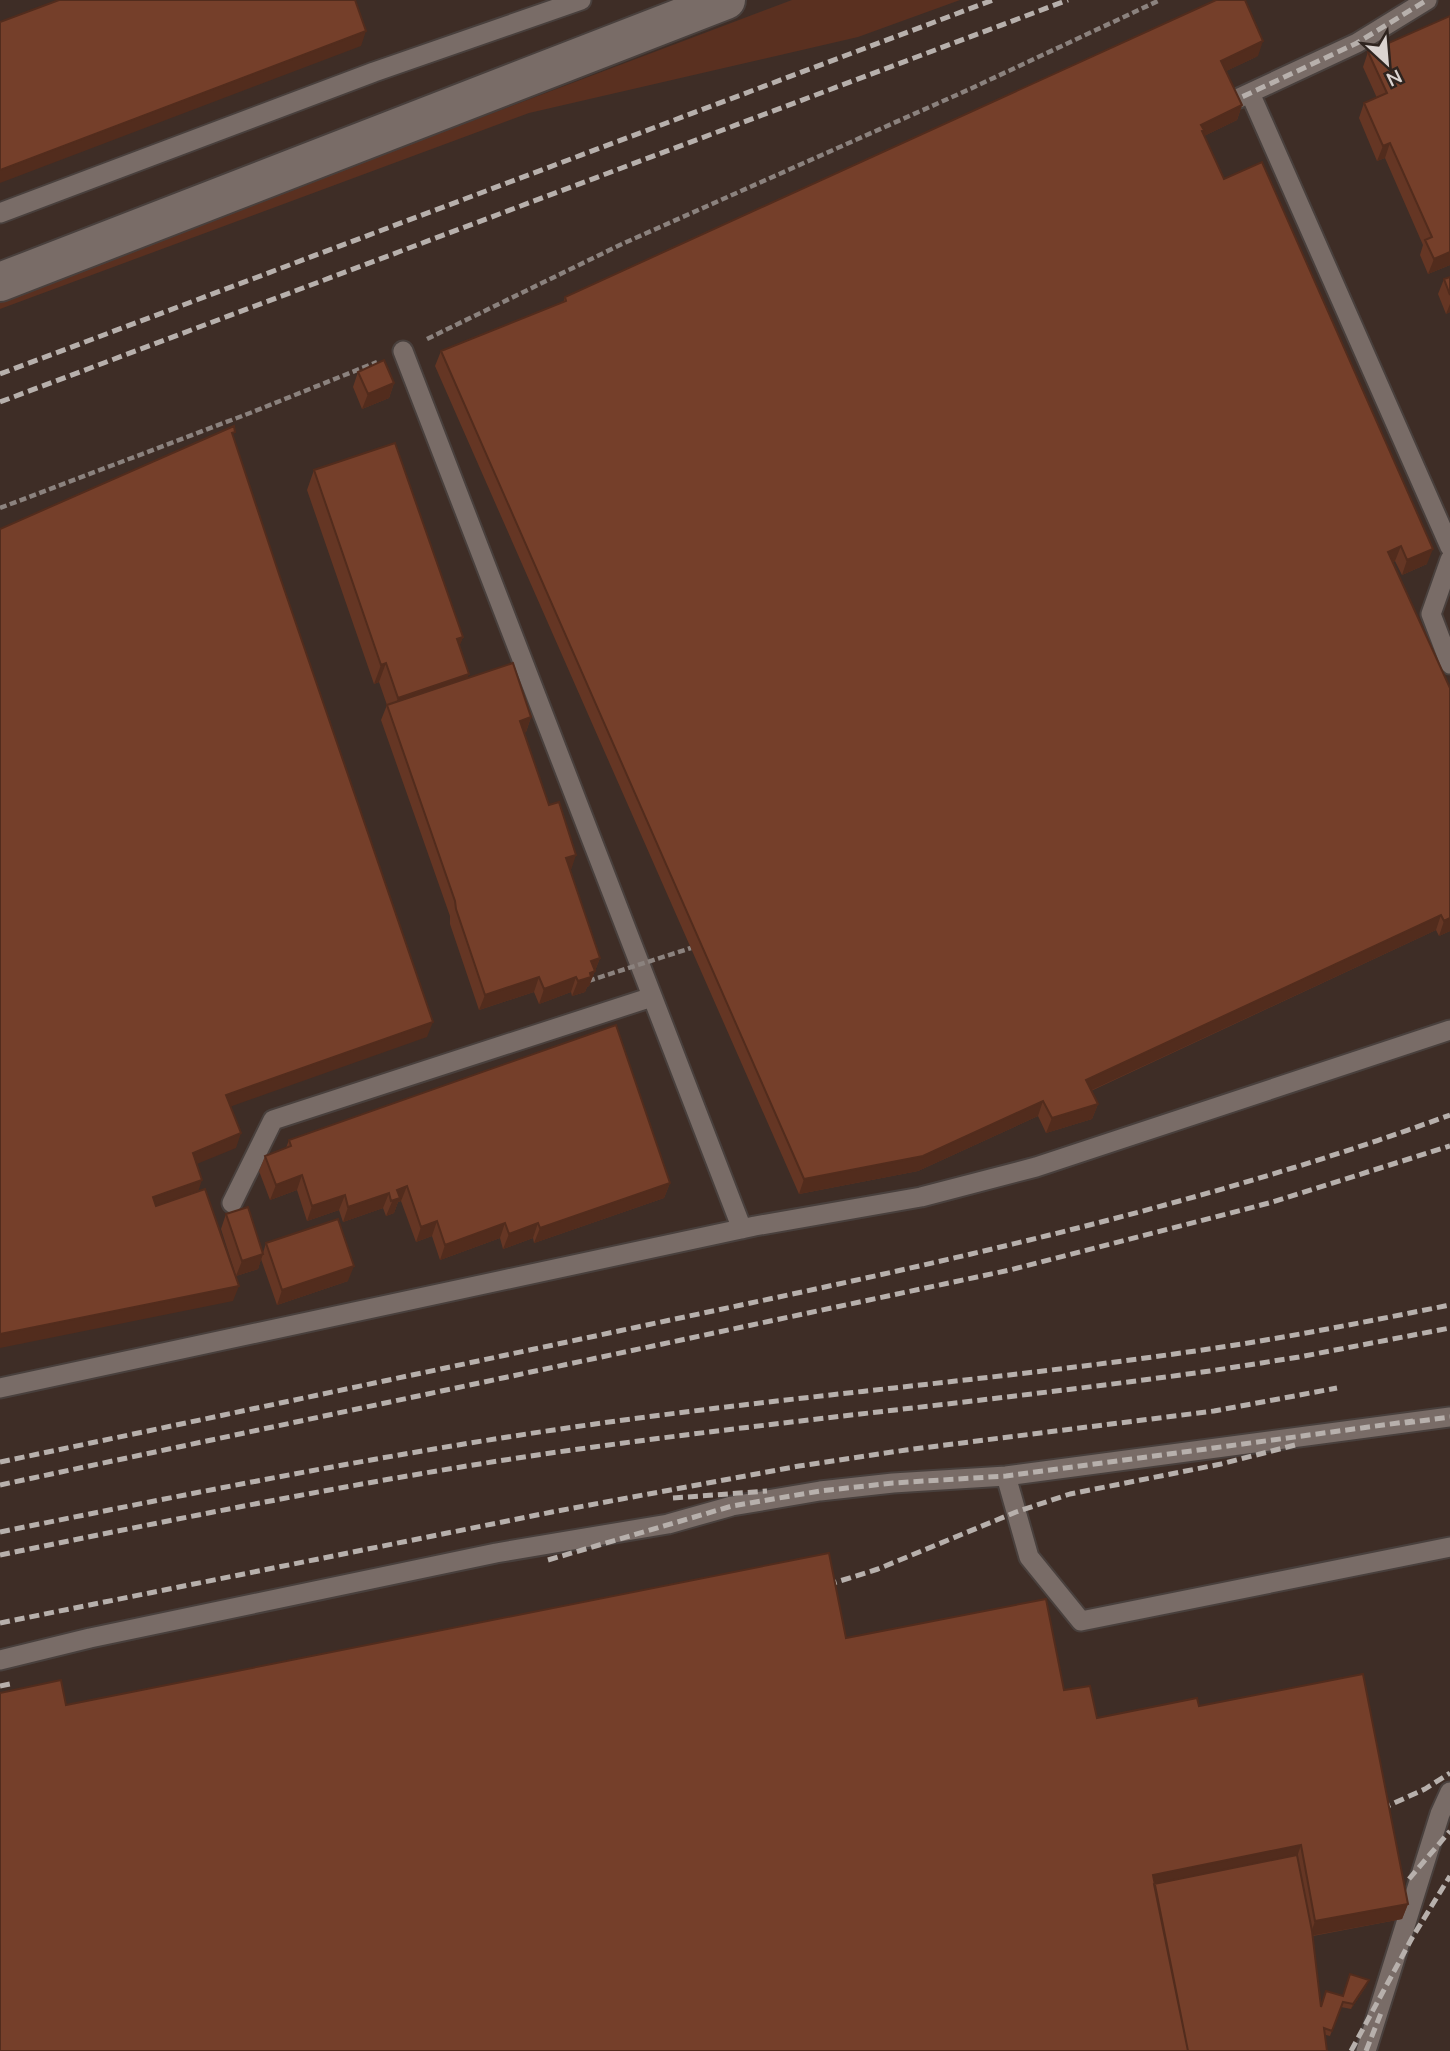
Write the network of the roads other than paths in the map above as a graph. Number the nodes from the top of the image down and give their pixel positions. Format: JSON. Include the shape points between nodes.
{"nodes":[{"id":1,"x":581,"y":0,"type":"edge"},
{"id":2,"x":726,"y":0,"type":"edge"},
{"id":3,"x":1427,"y":0,"type":"edge"},
{"id":4,"x":1250,"y":93,"type":"junction"},
{"id":5,"x":1229,"y":103,"type":"edge"},
{"id":6,"x":0,"y":213,"type":"edge"},
{"id":7,"x":0,"y":282,"type":"edge"},
{"id":8,"x":403,"y":351,"type":"road end"},
{"id":9,"x":1450,"y":547,"type":"edge"},
{"id":10,"x":1450,"y":560,"type":"edge"},
{"id":11,"x":1450,"y":664,"type":"edge"},
{"id":12,"x":652,"y":997,"type":"junction"},
{"id":13,"x":1450,"y":1030,"type":"edge"},
{"id":14,"x":232,"y":1203,"type":"dead end"},
{"id":15,"x":742,"y":1229,"type":"junction"},
{"id":16,"x":0,"y":1388,"type":"edge"},
{"id":17,"x":1450,"y":1417,"type":"edge"},
{"id":18,"x":1006,"y":1476,"type":"junction"},
{"id":19,"x":1450,"y":1547,"type":"edge"},
{"id":20,"x":0,"y":1660,"type":"edge"},
{"id":21,"x":1450,"y":1792,"type":"edge"},
{"id":22,"x":1366,"y":2051,"type":"edge"}],
"edges":[{"from":1,"to":6,"type":"lane","via":[[374,72]]},
{"from":2,"to":7,"type":"street"},
{"from":3,"to":4,"type":"lane","via":[[1357,43]]},
{"from":4,"to":5,"type":"lane"},
{"from":4,"to":9,"type":"lane"},
{"from":8,"to":12,"type":"lane"},
{"from":10,"to":11,"type":"lane","via":[[1431,614]]},
{"from":12,"to":14,"type":"lane","via":[[273,1120]]},
{"from":12,"to":15,"type":"lane"},
{"from":13,"to":15,"type":"lane","via":[[1036,1167],[921,1197]]},
{"from":15,"to":16,"type":"lane"},
{"from":17,"to":18,"type":"lane"},
{"from":18,"to":19,"type":"lane","via":[[1029,1557],[1081,1621]]},
{"from":18,"to":20,"type":"lane","via":[[893,1483],[732,1506],[668,1524],[496,1553]]},
{"from":21,"to":22,"type":"lane"}]}
